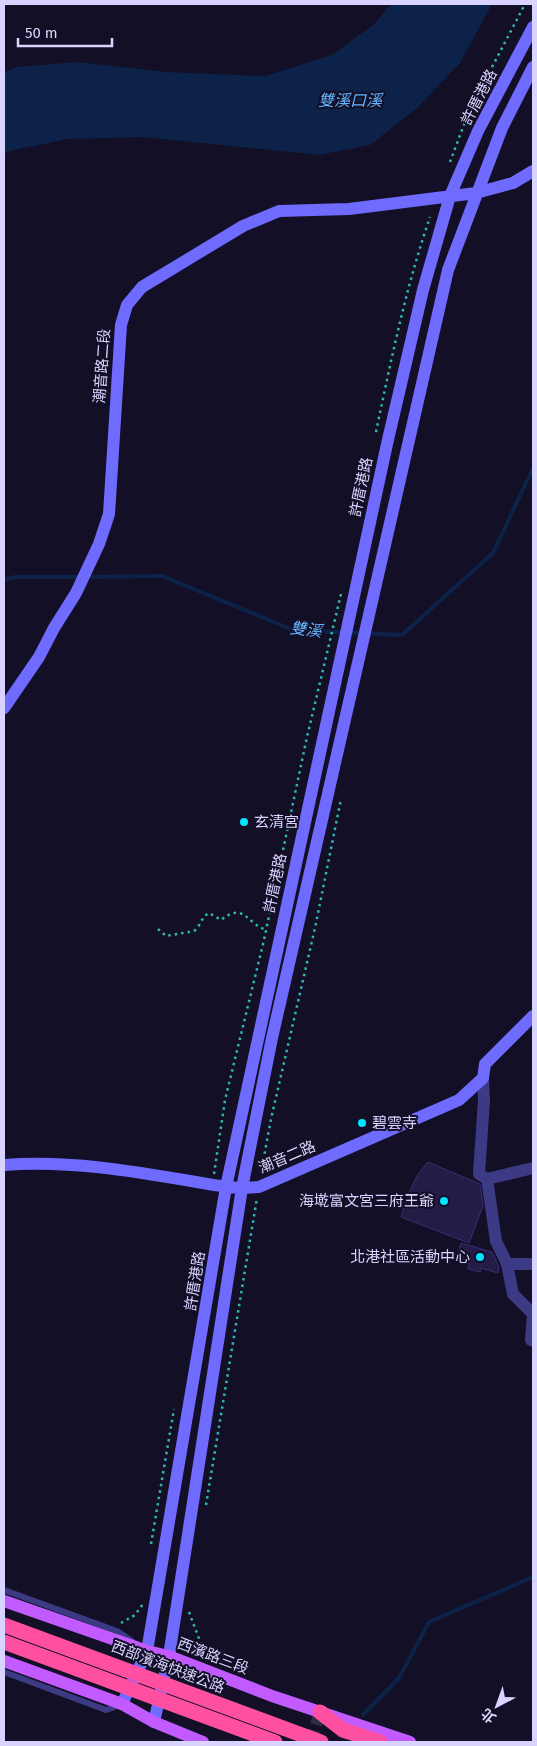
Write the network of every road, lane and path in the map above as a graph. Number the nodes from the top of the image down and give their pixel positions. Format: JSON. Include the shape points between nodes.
{"nodes":[{"id":1,"x":533,"y":27,"type":"edge"},
{"id":2,"x":533,"y":67,"type":"edge"},
{"id":3,"x":533,"y":171,"type":"edge"},
{"id":4,"x":470,"y":194,"type":"junction"},
{"id":5,"x":450,"y":196,"type":"junction"},
{"id":6,"x":334,"y":620,"type":"dead end"},
{"id":7,"x":330,"y":640,"type":"dead end"},
{"id":8,"x":4,"y":708,"type":"edge"},
{"id":9,"x":342,"y":796,"type":"dead end"},
{"id":10,"x":158,"y":929,"type":"dead end"},
{"id":11,"x":266,"y":930,"type":"dead end"},
{"id":12,"x":533,"y":1016,"type":"edge"},
{"id":13,"x":483,"y":1078,"type":"junction"},
{"id":14,"x":4,"y":1165,"type":"edge"},
{"id":15,"x":533,"y":1168,"type":"edge"},
{"id":16,"x":487,"y":1179,"type":"junction"},
{"id":17,"x":226,"y":1187,"type":"junction"},
{"id":18,"x":259,"y":1187,"type":"junction"},
{"id":19,"x":242,"y":1188,"type":"junction"},
{"id":20,"x":507,"y":1264,"type":"junction"},
{"id":21,"x":533,"y":1264,"type":"edge"},
{"id":22,"x":533,"y":1341,"type":"edge"},
{"id":23,"x":206,"y":1506,"type":"dead end"},
{"id":24,"x":4,"y":1590,"type":"edge"},
{"id":25,"x":4,"y":1601,"type":"edge"},
{"id":26,"x":189,"y":1612,"type":"dead end"},
{"id":27,"x":4,"y":1625,"type":"edge"},
{"id":28,"x":4,"y":1642,"type":"edge"},
{"id":29,"x":147,"y":1651,"type":"junction"},
{"id":30,"x":169,"y":1656,"type":"junction"},
{"id":31,"x":4,"y":1660,"type":"edge"},
{"id":32,"x":4,"y":1672,"type":"edge"},
{"id":33,"x":226,"y":1678,"type":"junction"},
{"id":34,"x":122,"y":1704,"type":"junction"},
{"id":35,"x":320,"y":1712,"type":"junction"},
{"id":36,"x":154,"y":1722,"type":"junction"},
{"id":37,"x":203,"y":1742,"type":"edge"},
{"id":38,"x":275,"y":1742,"type":"edge"},
{"id":39,"x":321,"y":1742,"type":"edge"},
{"id":40,"x":380,"y":1742,"type":"edge"},
{"id":41,"x":410,"y":1742,"type":"edge"}],
"edges":[{"from":1,"to":5,"type":"street","name":"許厝港路","via":[[478,131]]},
{"from":2,"to":4,"type":"street"},
{"from":3,"to":4,"type":"street","name":"潮音路二段","via":[[513,182]]},
{"from":4,"to":5,"type":"street","name":"潮音路二段"},
{"from":4,"to":19,"type":"street","via":[[448,270],[272,1038]]},
{"from":5,"to":8,"type":"street","name":"潮音路二段","via":[[349,209],[279,211],[243,226],[142,287],[127,305],[121,325],[109,514],[76,593],[40,657]]},
{"from":5,"to":17,"type":"street","name":"許厝港路","via":[[421,300],[387,444]]},
{"from":6,"to":7,"type":"path"},
{"from":9,"to":18,"type":"path","via":[[271,1118]]},
{"from":10,"to":11,"type":"path","via":[[166,936],[194,931],[204,916],[209,914],[221,920],[236,912],[246,915],[257,927]]},
{"from":12,"to":13,"type":"street","name":"潮音二路","via":[[485,1064]]},
{"from":13,"to":16,"type":"street","via":[[479,1174]]},
{"from":13,"to":18,"type":"street","name":"潮音二路","via":[[459,1100]]},
{"from":14,"to":17,"type":"street","name":"潮音二路","via":[[74,1164]]},
{"from":15,"to":16,"type":"street"},
{"from":16,"to":20,"type":"street","via":[[496,1241]]},
{"from":17,"to":19,"type":"street","name":"潮音二路"},
{"from":17,"to":29,"type":"street","name":"許厝港路"},
{"from":18,"to":19,"type":"street","name":"潮音二路"},
{"from":18,"to":23,"type":"path"},
{"from":19,"to":30,"type":"street"},
{"from":20,"to":21,"type":"street"},
{"from":20,"to":22,"type":"street","via":[[513,1294],[533,1314]]},
{"from":24,"to":29,"type":"lane","via":[[117,1631]]},
{"from":25,"to":29,"type":"main road","name":"西濱路三段"},
{"from":26,"to":33,"type":"path","via":[[204,1649]]},
{"from":27,"to":39,"type":"highway","name":"西部濱海快速公路"},
{"from":28,"to":38,"type":"highway"},
{"from":29,"to":30,"type":"main road","name":"西濱路三段"},
{"from":29,"to":34,"type":"street","name":"許厝港路"},
{"from":30,"to":33,"type":"main road","name":"西濱路三段"},
{"from":30,"to":36,"type":"street"},
{"from":31,"to":34,"type":"main road"},
{"from":32,"to":34,"type":"lane","via":[[106,1710]]},
{"from":33,"to":35,"type":"main road","name":"西濱路三段"},
{"from":34,"to":36,"type":"main road"},
{"from":35,"to":40,"type":"highway","via":[[343,1730]]},
{"from":35,"to":41,"type":"main road","name":"西濱路三段"},
{"from":36,"to":37,"type":"main road"}]}
